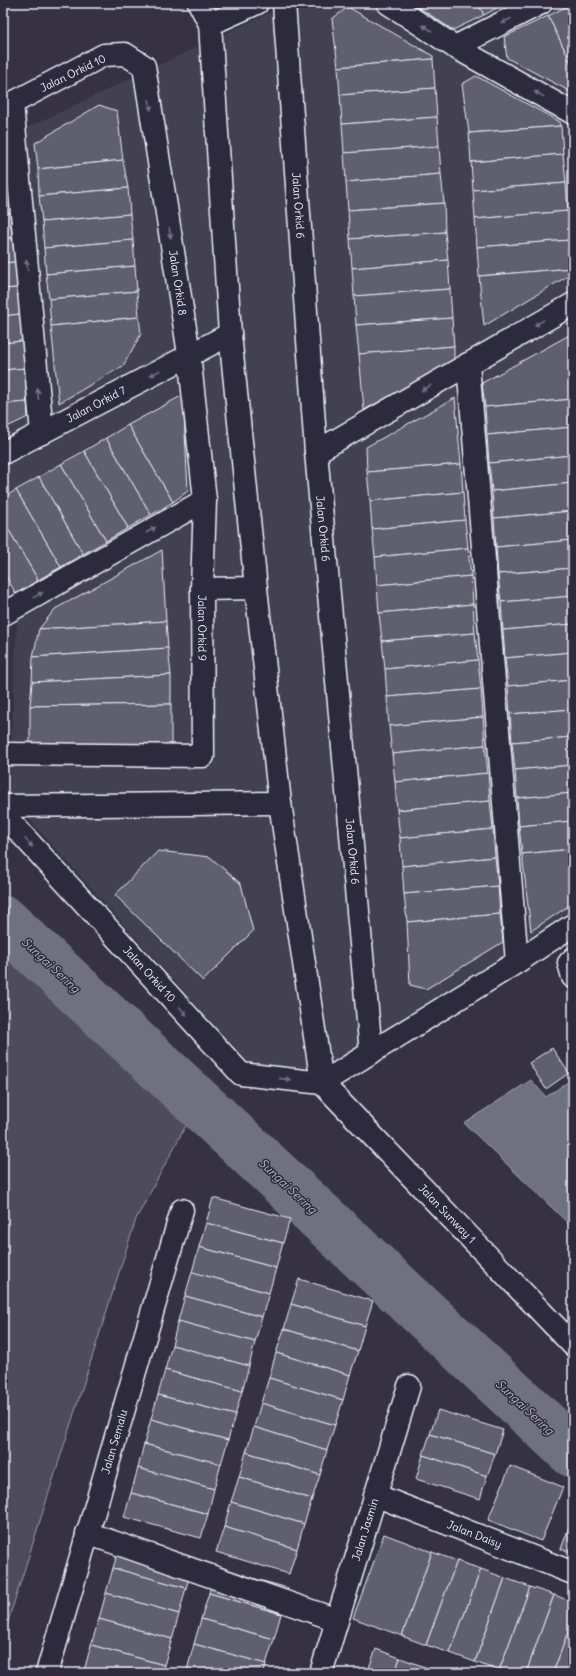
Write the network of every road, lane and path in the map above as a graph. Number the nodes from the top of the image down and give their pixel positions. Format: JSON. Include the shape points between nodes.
{"nodes":[{"id":1,"x":199,"y":3,"type":"edge"},
{"id":2,"x":257,"y":3,"type":"edge"},
{"id":3,"x":284,"y":3,"type":"edge"},
{"id":4,"x":388,"y":3,"type":"edge"},
{"id":5,"x":541,"y":3,"type":"edge"},
{"id":6,"x":210,"y":24,"type":"junction"},
{"id":7,"x":455,"y":47,"type":"junction"},
{"id":8,"x":144,"y":66,"type":"joint"},
{"id":9,"x":8,"y":106,"type":"edge"},
{"id":10,"x":573,"y":113,"type":"edge"},
{"id":11,"x":573,"y":304,"type":"edge"},
{"id":12,"x":230,"y":334,"type":"junction"},
{"id":13,"x":189,"y":354,"type":"junction"},
{"id":14,"x":468,"y":364,"type":"junction"},
{"id":15,"x":42,"y":433,"type":"junction"},
{"id":16,"x":316,"y":452,"type":"junction"},
{"id":17,"x":3,"y":453,"type":"edge"},
{"id":18,"x":204,"y":500,"type":"junction"},
{"id":19,"x":256,"y":588,"type":"junction"},
{"id":20,"x":202,"y":589,"type":"junction"},
{"id":21,"x":3,"y":619,"type":"edge"},
{"id":22,"x":3,"y":754,"type":"edge"},
{"id":23,"x":280,"y":803,"type":"junction"},
{"id":24,"x":3,"y":806,"type":"edge"},
{"id":25,"x":3,"y":814,"type":"edge"},
{"id":26,"x":573,"y":924,"type":"edge"},
{"id":27,"x":517,"y":962,"type":"junction"},
{"id":28,"x":371,"y":1053,"type":"junction"},
{"id":29,"x":322,"y":1083,"type":"junction"},
{"id":30,"x":182,"y":1210,"type":"dead end"},
{"id":31,"x":573,"y":1345,"type":"edge"},
{"id":32,"x":409,"y":1386,"type":"dead end"},
{"id":33,"x":375,"y":1495,"type":"junction"},
{"id":34,"x":87,"y":1533,"type":"junction"},
{"id":35,"x":573,"y":1573,"type":"edge"},
{"id":36,"x":338,"y":1620,"type":"junction"},
{"id":37,"x":47,"y":1673,"type":"edge"},
{"id":38,"x":321,"y":1673,"type":"edge"}],
"edges":[{"from":1,"to":6,"type":"street"},
{"from":2,"to":6,"type":"street"},
{"from":3,"to":16,"type":"street","name":"Jalan Orkid 6"},
{"from":7,"to":4,"type":"street","one_way":true},
{"from":5,"to":7,"type":"street","one_way":true},
{"from":6,"to":12,"type":"street"},
{"from":10,"to":7,"type":"street","one_way":true},
{"from":8,"to":9,"type":"street","name":"Jalan Orkid 10","via":[[125,54],[104,55]]},
{"from":8,"to":13,"type":"street","name":"Jalan Orkid 8","one_way":true},
{"from":15,"to":9,"type":"street","one_way":true},
{"from":11,"to":14,"type":"street","one_way":true},
{"from":12,"to":13,"type":"street","name":"Jalan Orkid 7"},
{"from":12,"to":19,"type":"street"},
{"from":13,"to":15,"type":"street","name":"Jalan Orkid 7","one_way":true},
{"from":13,"to":18,"type":"street","name":"Jalan Orkid 8"},
{"from":14,"to":16,"type":"street","one_way":true},
{"from":14,"to":27,"type":"street"},
{"from":15,"to":17,"type":"street","name":"Jalan Orkid 7"},
{"from":16,"to":28,"type":"street","name":"Jalan Orkid 6"},
{"from":18,"to":20,"type":"street","name":"Jalan Orkid 9"},
{"from":21,"to":18,"type":"street","one_way":true},
{"from":19,"to":20,"type":"street"},
{"from":19,"to":23,"type":"street"},
{"from":20,"to":22,"type":"street","name":"Jalan Orkid 9","via":[[203,756]]},
{"from":23,"to":24,"type":"street"},
{"from":23,"to":29,"type":"street"},
{"from":25,"to":29,"type":"street","name":"Jalan Orkid 10","one_way":true,"via":[[241,1074]]},
{"from":26,"to":27,"type":"street"},
{"from":27,"to":28,"type":"street"},
{"from":28,"to":29,"type":"street"},
{"from":29,"to":31,"type":"street","name":"Jalan Sunway 1"},
{"from":30,"to":34,"type":"street","name":"Jalan Semalu"},
{"from":32,"to":33,"type":"street","name":"Jalan Jasmin"},
{"from":33,"to":35,"type":"street","name":"Jalan Daisy"},
{"from":33,"to":36,"type":"street","name":"Jalan Jasmin"},
{"from":34,"to":36,"type":"street"},
{"from":34,"to":37,"type":"street","name":"Jalan Semalu"},
{"from":36,"to":38,"type":"street","name":"Jalan Jasmin"}]}
